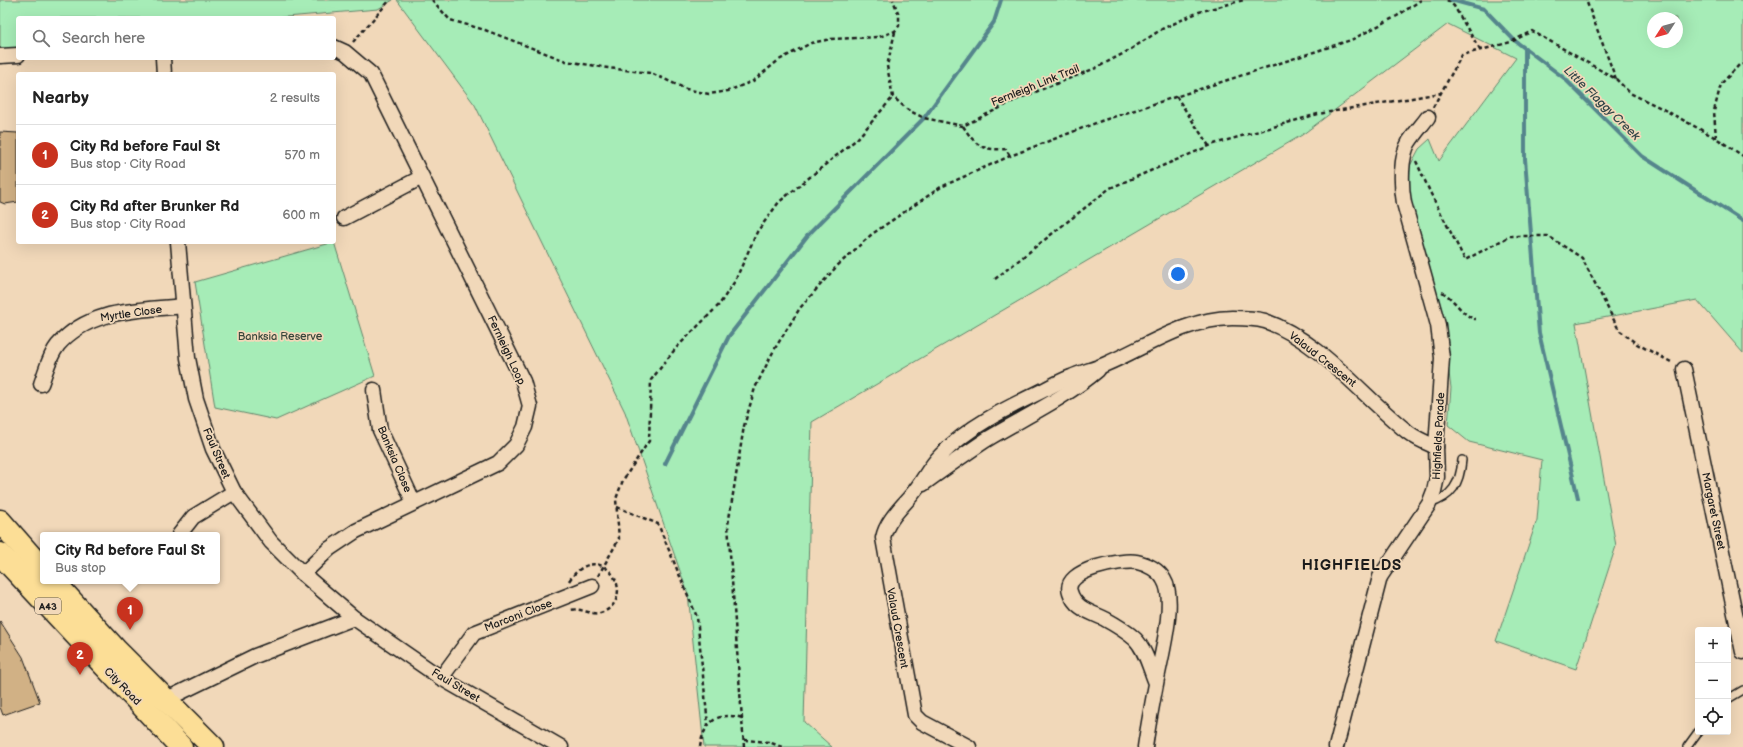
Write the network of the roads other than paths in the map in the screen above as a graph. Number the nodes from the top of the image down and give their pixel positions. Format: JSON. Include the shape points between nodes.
{"nodes":[{"id":1,"x":339,"y":49,"type":"edge"},
{"id":2,"x":16,"y":55,"type":"edge"},
{"id":3,"x":0,"y":56,"type":"edge"},
{"id":4,"x":163,"y":60,"type":"edge"},
{"id":5,"x":164,"y":72,"type":"edge"},
{"id":6,"x":1428,"y":116,"type":"road end"},
{"id":7,"x":422,"y":177,"type":"junction"},
{"id":8,"x":344,"y":218,"type":"dead end"},
{"id":9,"x":178,"y":244,"type":"edge"},
{"id":10,"x":183,"y":306,"type":"junction"},
{"id":11,"x":1684,"y":369,"type":"road end"},
{"id":12,"x":41,"y":384,"type":"dead end"},
{"id":13,"x":374,"y":390,"type":"dead end"},
{"id":14,"x":1436,"y":447,"type":"junction"},
{"id":15,"x":1462,"y":460,"type":"dead end"},
{"id":16,"x":234,"y":492,"type":"junction"},
{"id":17,"x":414,"y":503,"type":"junction"},
{"id":18,"x":1429,"y":504,"type":"junction"},
{"id":19,"x":0,"y":521,"type":"edge"},
{"id":20,"x":182,"y":532,"type":"edge"},
{"id":21,"x":0,"y":554,"type":"edge"},
{"id":22,"x":40,"y":567,"type":"edge"},
{"id":23,"x":303,"y":574,"type":"junction"},
{"id":24,"x":55,"y":584,"type":"edge"},
{"id":25,"x":592,"y":586,"type":"road end"},
{"id":26,"x":354,"y":618,"type":"junction"},
{"id":27,"x":1743,"y":652,"type":"edge"},
{"id":28,"x":441,"y":678,"type":"junction"},
{"id":29,"x":1156,"y":683,"type":"junction"},
{"id":30,"x":1743,"y":690,"type":"edge"},
{"id":31,"x":1731,"y":697,"type":"edge"},
{"id":32,"x":165,"y":700,"type":"junction"},
{"id":33,"x":1696,"y":735,"type":"edge"},
{"id":34,"x":181,"y":747,"type":"edge"},
{"id":35,"x":213,"y":747,"type":"edge"},
{"id":36,"x":561,"y":747,"type":"edge"},
{"id":37,"x":969,"y":747,"type":"edge"},
{"id":38,"x":1145,"y":747,"type":"edge"},
{"id":39,"x":1336,"y":747,"type":"edge"},
{"id":40,"x":1687,"y":747,"type":"edge"}],
"edges":[{"from":1,"to":7,"type":"street","name":"Fernleigh Loop","via":[[371,74]]},
{"from":2,"to":3,"type":"street"},
{"from":4,"to":5,"type":"street"},
{"from":6,"to":14,"type":"street","name":"Highfields Parade","via":[[1408,143],[1401,188],[1438,325],[1442,358]]},
{"from":7,"to":8,"type":"street"},
{"from":7,"to":17,"type":"street","name":"Fernleigh Loop","via":[[523,381],[530,406],[525,427],[516,445],[498,462]]},
{"from":9,"to":10,"type":"street","name":"Faul Street"},
{"from":10,"to":12,"type":"street","name":"Myrtle Close","via":[[107,315],[90,320],[58,345]]},
{"from":10,"to":16,"type":"street","name":"Faul Street","via":[[188,358],[196,400],[212,449]]},
{"from":11,"to":27,"type":"street","name":"Margaret Street"},
{"from":13,"to":17,"type":"street","name":"Banksia Close","via":[[380,430]]},
{"from":14,"to":18,"type":"street","name":"Highfields Parade","via":[[1437,477]]},
{"from":14,"to":37,"type":"street","name":"Valaud Crescent","via":[[1410,433],[1337,368],[1288,331],[1264,321],[1242,318],[1218,318],[1180,328],[1105,365],[1054,402],[986,440],[917,488],[900,507],[883,538],[915,715],[922,722]]},
{"from":15,"to":18,"type":"lane","via":[[1456,484],[1448,496]]},
{"from":16,"to":20,"type":"street","via":[[193,517]]},
{"from":16,"to":23,"type":"street","name":"Faul Street","via":[[271,542]]},
{"from":17,"to":23,"type":"street","name":"Fernleigh Loop","via":[[356,531],[328,549]]},
{"from":18,"to":39,"type":"street","name":"Highfields Parade","via":[[1380,577]]},
{"from":19,"to":22,"type":"highway"},
{"from":21,"to":34,"type":"highway","name":"City Road","number":"A43"},
{"from":23,"to":26,"type":"street","name":"Faul Street"},
{"from":24,"to":32,"type":"highway","name":"City Road","number":"A43"},
{"from":25,"to":28,"type":"street","name":"Marconi Close","via":[[474,633]]},
{"from":26,"to":28,"type":"street","name":"Faul Street"},
{"from":26,"to":32,"type":"street","via":[[255,656]]},
{"from":28,"to":36,"type":"street","name":"Faul Street"},
{"from":29,"to":29,"type":"street","via":[[1136,641],[1116,625],[1081,608],[1074,600],[1069,588],[1070,582],[1076,577],[1091,569],[1128,562],[1150,566],[1160,574],[1168,593],[1168,615],[1164,651]]},
{"from":29,"to":38,"type":"street"},
{"from":30,"to":31,"type":"lane"},
{"from":32,"to":35,"type":"highway","name":"City Road","number":"A43"},
{"from":33,"to":40,"type":"lane"}]}
